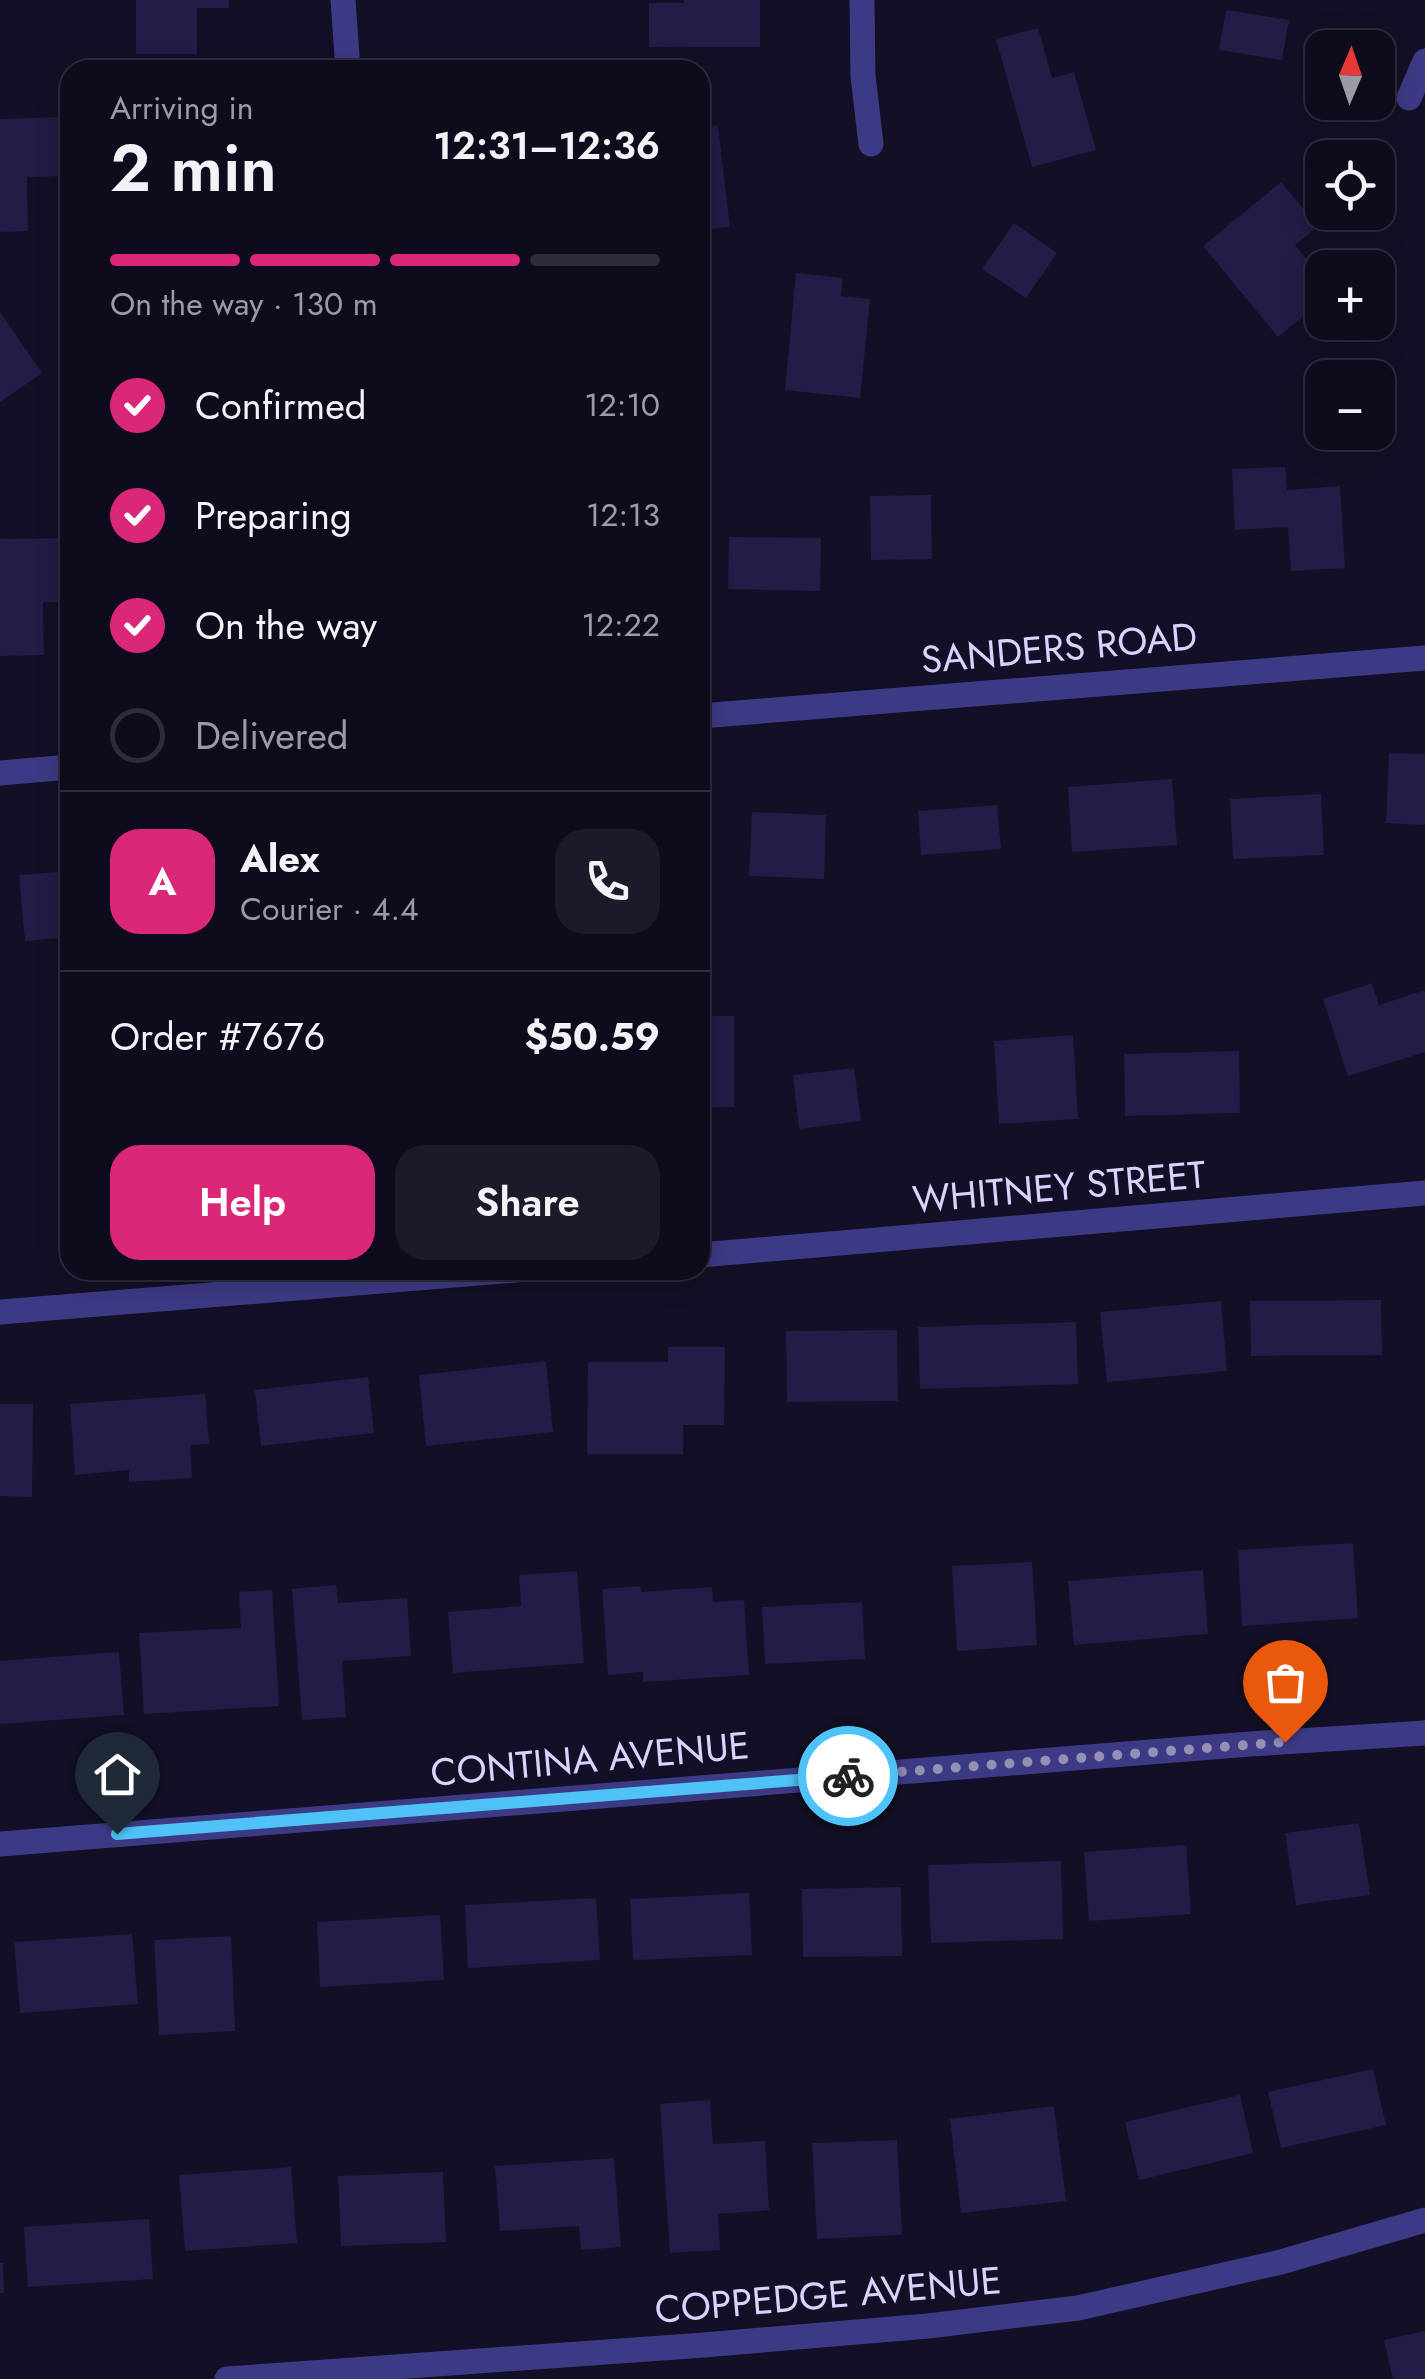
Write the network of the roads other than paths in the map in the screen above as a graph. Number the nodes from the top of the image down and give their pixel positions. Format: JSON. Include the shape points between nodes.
{"nodes":[{"id":1,"x":343,"y":0,"type":"edge"},
{"id":2,"x":862,"y":0,"type":"edge"},
{"id":3,"x":347,"y":60,"type":"edge"},
{"id":4,"x":1425,"y":61,"type":"edge"},
{"id":5,"x":1409,"y":98,"type":"dead end"},
{"id":6,"x":871,"y":144,"type":"dead end"},
{"id":7,"x":1425,"y":658,"type":"edge"},
{"id":8,"x":710,"y":715,"type":"edge"},
{"id":9,"x":60,"y":768,"type":"edge"},
{"id":10,"x":0,"y":773,"type":"edge"},
{"id":11,"x":1425,"y":1193,"type":"edge"},
{"id":12,"x":710,"y":1254,"type":"edge"},
{"id":13,"x":394,"y":1280,"type":"edge"},
{"id":14,"x":0,"y":1312,"type":"edge"},
{"id":15,"x":1425,"y":1733,"type":"edge"},
{"id":16,"x":0,"y":1844,"type":"edge"},
{"id":17,"x":1425,"y":2220,"type":"edge"},
{"id":18,"x":227,"y":2379,"type":"edge"}],
"edges":[{"from":1,"to":3,"type":"street"},
{"from":2,"to":6,"type":"street"},
{"from":4,"to":5,"type":"street"},
{"from":7,"to":8,"type":"street","name":"SANDERS ROAD"},
{"from":9,"to":10,"type":"street"},
{"from":11,"to":12,"type":"street","name":"WHITNEY STREET"},
{"from":13,"to":14,"type":"street"},
{"from":15,"to":16,"type":"street","name":"CONTINA AVENUE"},
{"from":17,"to":18,"type":"street","name":"COPPEDGE AVENUE","via":[[1281,2262],[1078,2308],[704,2345]]}]}
